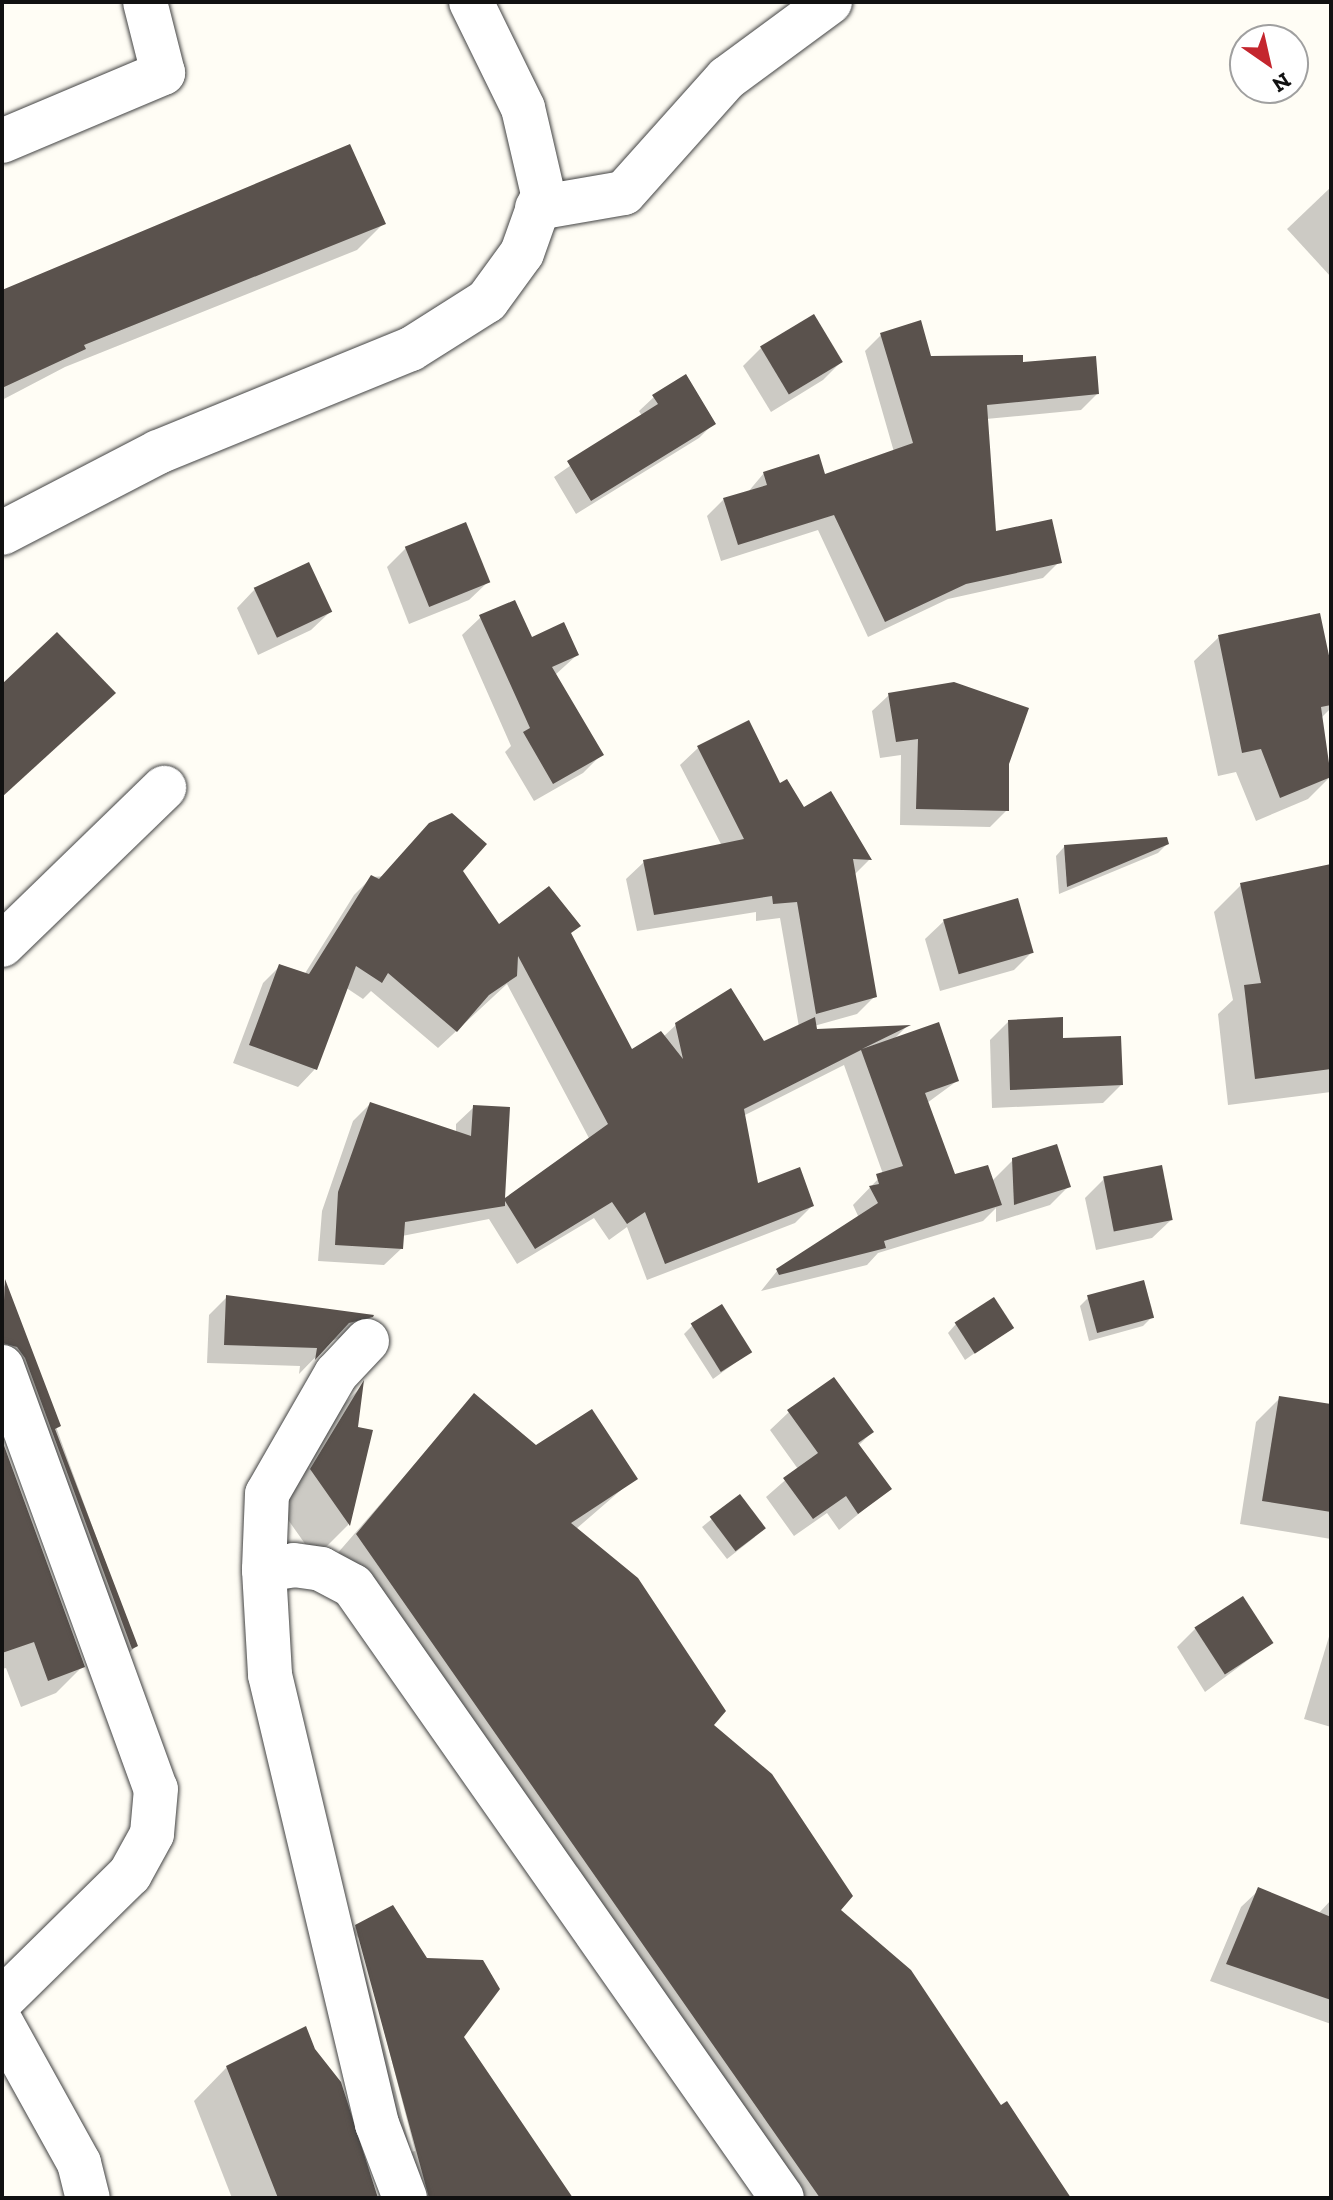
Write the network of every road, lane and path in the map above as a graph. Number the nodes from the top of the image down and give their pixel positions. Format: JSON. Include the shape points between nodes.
{"nodes":[{"id":1,"x":145,"y":2,"type":"edge"},
{"id":2,"x":471,"y":2,"type":"edge"},
{"id":3,"x":830,"y":2,"type":"edge"},
{"id":4,"x":2,"y":141,"type":"edge"},
{"id":5,"x":537,"y":208,"type":"junction"},
{"id":6,"x":2,"y":533,"type":"edge"},
{"id":7,"x":164,"y":788,"type":"dead end"},
{"id":8,"x":2,"y":945,"type":"edge"},
{"id":9,"x":367,"y":1341,"type":"dead end"},
{"id":10,"x":2,"y":1367,"type":"edge"},
{"id":11,"x":264,"y":1570,"type":"junction"},
{"id":12,"x":2,"y":2000,"type":"edge"},
{"id":13,"x":2,"y":2024,"type":"edge"},
{"id":14,"x":88,"y":2198,"type":"edge"},
{"id":15,"x":405,"y":2198,"type":"edge"},
{"id":16,"x":782,"y":2198,"type":"edge"}],
"edges":[{"from":1,"to":4,"type":"street","via":[[163,73]]},
{"from":2,"to":5,"type":"street","via":[[523,108],[543,194]]},
{"from":3,"to":5,"type":"street","via":[[727,78],[624,193]]},
{"from":5,"to":6,"type":"street","via":[[522,253],[487,301],[411,349],[158,452]]},
{"from":7,"to":8,"type":"street"},
{"from":9,"to":11,"type":"street","via":[[336,1374],[267,1494]]},
{"from":10,"to":12,"type":"street","via":[[156,1789],[152,1834],[130,1874]]},
{"from":11,"to":15,"type":"street","via":[[270,1675],[377,2124]]},
{"from":11,"to":16,"type":"street","via":[[294,1565],[321,1569],[353,1586]]},
{"from":13,"to":14,"type":"street","via":[[79,2163]]}]}
